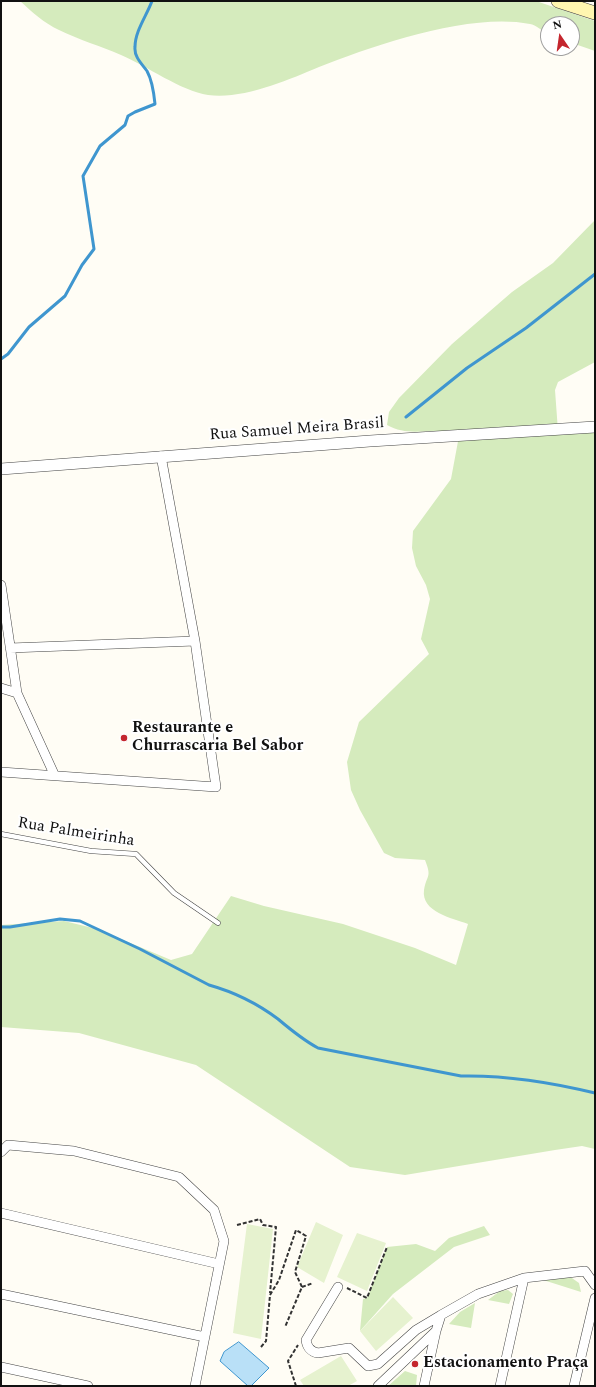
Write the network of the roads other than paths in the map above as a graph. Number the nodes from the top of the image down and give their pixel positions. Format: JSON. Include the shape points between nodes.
{"nodes":[{"id":1,"x":558,"y":1,"type":"edge"},
{"id":2,"x":595,"y":13,"type":"edge"},
{"id":3,"x":595,"y":427,"type":"edge"},
{"id":4,"x":161,"y":456,"type":"junction"},
{"id":5,"x":1,"y":469,"type":"edge"},
{"id":6,"x":1,"y":585,"type":"edge"},
{"id":7,"x":195,"y":641,"type":"junction"},
{"id":8,"x":10,"y":648,"type":"junction"},
{"id":9,"x":1,"y":688,"type":"edge"},
{"id":10,"x":17,"y":693,"type":"junction"},
{"id":11,"x":1,"y":772,"type":"edge"},
{"id":12,"x":54,"y":774,"type":"junction"},
{"id":13,"x":1,"y":834,"type":"edge"},
{"id":14,"x":218,"y":923,"type":"dead end"},
{"id":15,"x":1,"y":1152,"type":"edge"},
{"id":16,"x":1,"y":1213,"type":"edge"},
{"id":17,"x":219,"y":1264,"type":"junction"},
{"id":18,"x":524,"y":1278,"type":"junction"},
{"id":19,"x":595,"y":1285,"type":"edge"},
{"id":20,"x":340,"y":1286,"type":"road end"},
{"id":21,"x":1,"y":1294,"type":"edge"},
{"id":22,"x":595,"y":1298,"type":"edge"},
{"id":23,"x":441,"y":1315,"type":"junction"},
{"id":24,"x":436,"y":1331,"type":"junction"},
{"id":25,"x":205,"y":1337,"type":"junction"},
{"id":26,"x":1,"y":1367,"type":"edge"},
{"id":27,"x":88,"y":1386,"type":"edge"},
{"id":28,"x":195,"y":1386,"type":"edge"},
{"id":29,"x":378,"y":1386,"type":"edge"},
{"id":30,"x":424,"y":1386,"type":"edge"},
{"id":31,"x":500,"y":1386,"type":"edge"},
{"id":32,"x":574,"y":1386,"type":"edge"}],
"edges":[{"from":1,"to":2,"type":"main road"},
{"from":3,"to":4,"type":"street","name":"Rua Samuel Meira Brasil"},
{"from":4,"to":5,"type":"street","name":"Rua Samuel Meira Brasil"},
{"from":4,"to":7,"type":"street"},
{"from":6,"to":8,"type":"street"},
{"from":7,"to":8,"type":"street"},
{"from":7,"to":12,"type":"street","via":[[216,787]]},
{"from":8,"to":10,"type":"street"},
{"from":9,"to":10,"type":"street"},
{"from":10,"to":12,"type":"street"},
{"from":11,"to":12,"type":"street"},
{"from":13,"to":14,"type":"lane","name":"Rua Palmeirinha","via":[[91,851],[136,854],[174,893]]},
{"from":15,"to":17,"type":"street","via":[[8,1145],[74,1151],[179,1177],[214,1210],[224,1241]]},
{"from":16,"to":17,"type":"street"},
{"from":17,"to":25,"type":"street"},
{"from":18,"to":19,"type":"street","via":[[585,1271]]},
{"from":18,"to":23,"type":"street","via":[[478,1294]]},
{"from":18,"to":31,"type":"street"},
{"from":20,"to":23,"type":"street","via":[[306,1340],[314,1352],[349,1348],[368,1366],[378,1364],[407,1337]]},
{"from":21,"to":25,"type":"street"},
{"from":22,"to":32,"type":"street"},
{"from":23,"to":24,"type":"street"},
{"from":24,"to":29,"type":"street"},
{"from":24,"to":30,"type":"street"},
{"from":25,"to":28,"type":"street"},
{"from":26,"to":27,"type":"street"}]}
